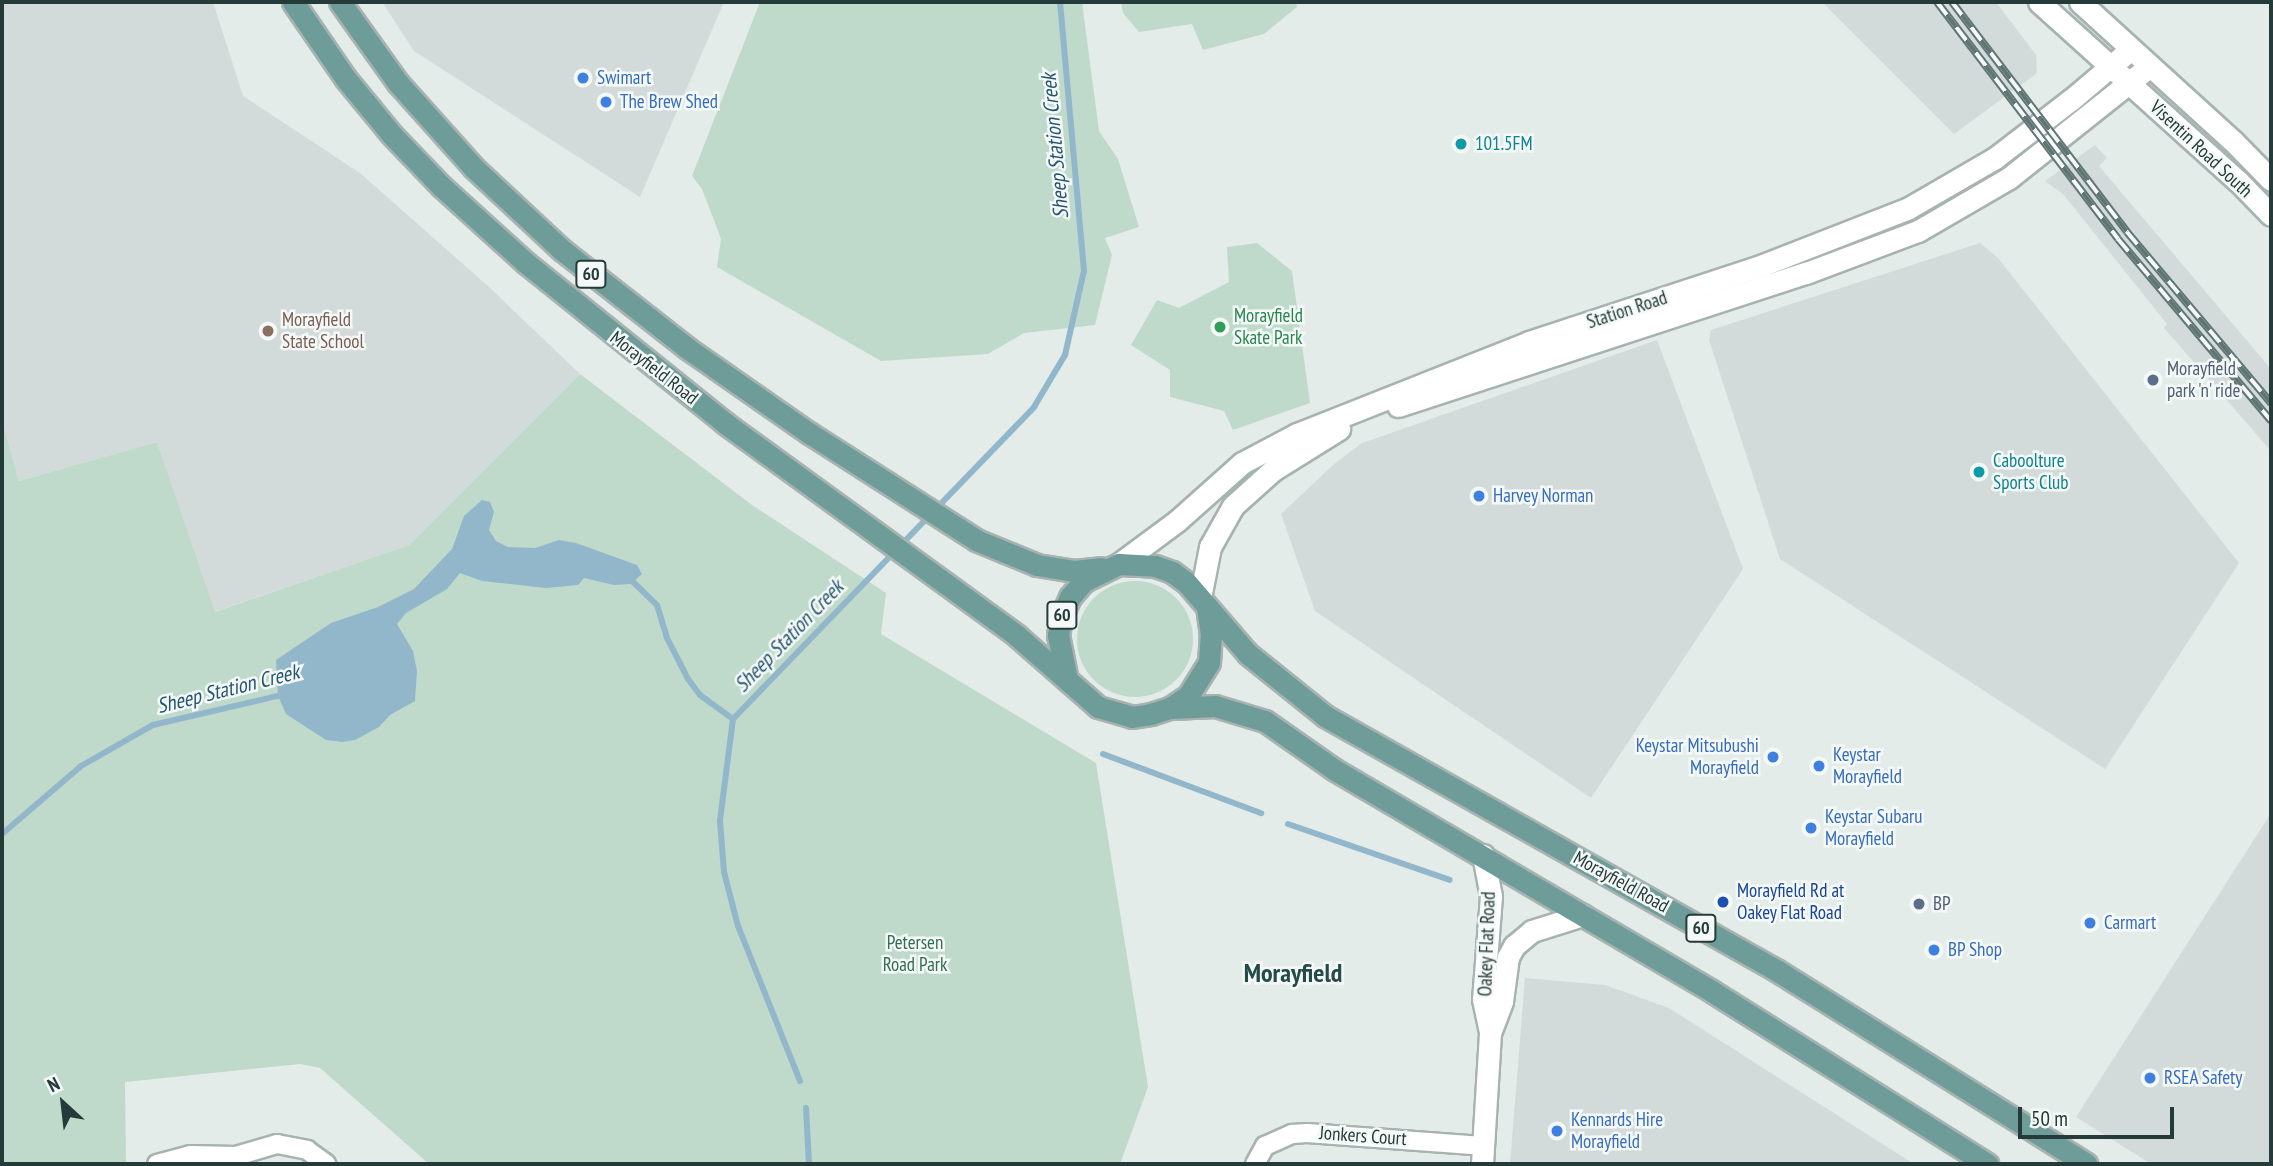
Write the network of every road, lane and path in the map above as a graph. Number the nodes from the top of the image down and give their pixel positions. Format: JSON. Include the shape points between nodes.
{"nodes":[{"id":1,"x":293,"y":2,"type":"edge"},
{"id":2,"x":340,"y":2,"type":"edge"},
{"id":3,"x":2039,"y":2,"type":"edge"},
{"id":4,"x":2080,"y":2,"type":"edge"},
{"id":5,"x":2131,"y":49,"type":"junction"},
{"id":6,"x":2111,"y":66,"type":"junction"},
{"id":7,"x":2150,"y":66,"type":"junction"},
{"id":8,"x":2130,"y":83,"type":"junction"},
{"id":9,"x":2271,"y":180,"type":"edge"},
{"id":10,"x":2271,"y":215,"type":"edge"},
{"id":11,"x":1113,"y":566,"type":"junction"},
{"id":12,"x":1203,"y":602,"type":"junction"},
{"id":13,"x":1067,"y":680,"type":"junction"},
{"id":14,"x":1170,"y":708,"type":"junction"},
{"id":15,"x":1483,"y":855,"type":"junction"},
{"id":16,"x":1584,"y":915,"type":"junction"},
{"id":17,"x":1490,"y":1033,"type":"junction"},
{"id":18,"x":1483,"y":1155,"type":"edge"},
{"id":19,"x":210,"y":1161,"type":"edge"},
{"id":20,"x":157,"y":1164,"type":"edge"},
{"id":21,"x":326,"y":1164,"type":"edge"},
{"id":22,"x":1255,"y":1164,"type":"edge"},
{"id":23,"x":1987,"y":1164,"type":"edge"},
{"id":24,"x":2085,"y":1164,"type":"edge"}],
"edges":[{"from":1,"to":13,"type":"main road","name":"Morayfield Road","number":"60","via":[[368,107],[458,202],[600,326],[1016,635]]},
{"from":2,"to":11,"type":"main road","name":"Morayfield Road","number":"60","via":[[377,57],[474,168],[562,250],[697,355],[976,540],[1015,558],[1058,569]]},
{"from":3,"to":6,"type":"main road","name":"Visentin Road South"},
{"from":4,"to":5,"type":"main road","name":"Visentin Road South"},
{"from":5,"to":6,"type":"main road","name":"Station Road"},
{"from":5,"to":7,"type":"main road","name":"Visentin Road South"},
{"from":6,"to":8,"type":"main road","name":"Visentin Road South"},
{"from":6,"to":11,"type":"main road","name":"Station Road","via":[[1995,158],[1907,209],[1763,265],[1529,342],[1269,447],[1242,463],[1177,521]]},
{"from":7,"to":8,"type":"main road","name":"Station Road"},
{"from":7,"to":9,"type":"main road","name":"Visentin Road South"},
{"from":8,"to":10,"type":"main road","name":"Visentin Road South"},
{"from":8,"to":12,"type":"main road","name":"Station Road","via":[[2009,178],[1918,231],[1864,253],[1392,408],[1333,432],[1273,470],[1233,506],[1210,547]]},
{"from":11,"to":12,"type":"main road","number":"60","via":[[1155,566],[1172,572]]},
{"from":11,"to":13,"type":"main road","number":"60","via":[[1084,581],[1062,615],[1059,645]]},
{"from":12,"to":14,"type":"main road","number":"60","via":[[1211,635],[1209,662],[1197,685]]},
{"from":12,"to":24,"type":"main road","name":"Morayfield Road","number":"60","via":[[1264,669],[1325,716],[1776,970]]},
{"from":13,"to":14,"type":"main road","number":"60","via":[[1091,702],[1114,713],[1132,717]]},
{"from":14,"to":15,"type":"main road","number":"60","via":[[1215,706],[1265,721],[1335,770]]},
{"from":15,"to":16,"type":"main road","number":"60"},
{"from":15,"to":17,"type":"main road","name":"Oakey Flat Road","via":[[1491,897],[1483,999]]},
{"from":16,"to":17,"type":"main road","name":"Oakey Flat Road","via":[[1532,931],[1514,946]]},
{"from":16,"to":23,"type":"main road","number":"60"},
{"from":17,"to":18,"type":"main road","name":"Oakey Flat Road"},
{"from":18,"to":22,"type":"street","name":"Jonkers Court","via":[[1307,1133],[1265,1146]]},
{"from":19,"to":20,"type":"street","via":[[190,1155]]},
{"from":19,"to":21,"type":"street","via":[[284,1145],[307,1150]]}]}
